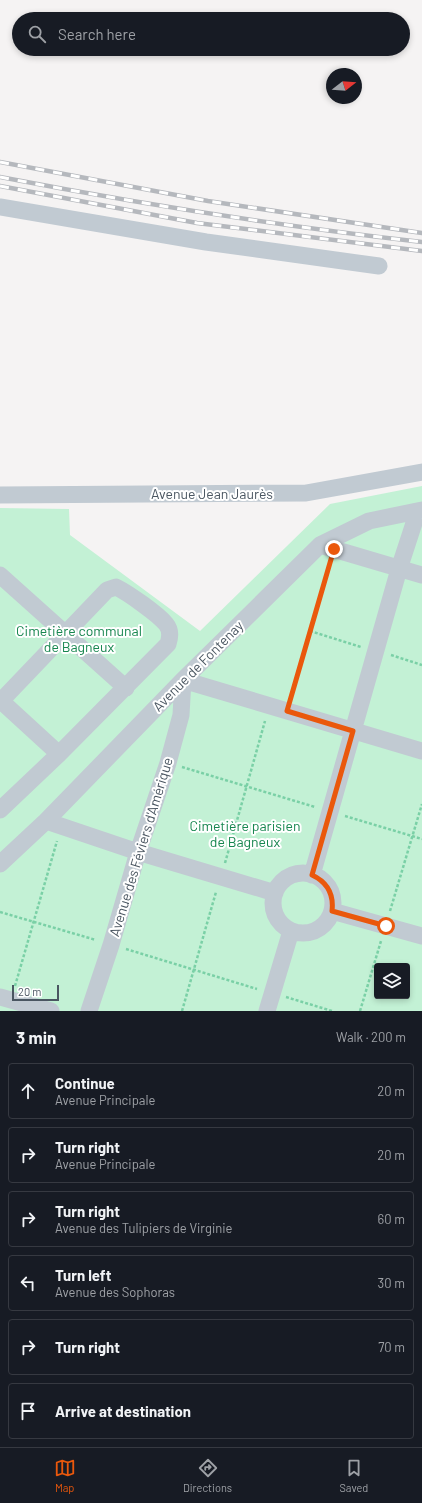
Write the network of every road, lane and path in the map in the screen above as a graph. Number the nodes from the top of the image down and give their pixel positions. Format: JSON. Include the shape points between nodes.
{"nodes":[{"id":1,"x":0,"y":207,"type":"edge"},
{"id":2,"x":380,"y":266,"type":"dead end"},
{"id":3,"x":422,"y":472,"type":"edge"},
{"id":4,"x":0,"y":495,"type":"edge"},
{"id":5,"x":420,"y":510,"type":"edge"},
{"id":6,"x":327,"y":547,"type":"junction"},
{"id":7,"x":399,"y":568,"type":"junction"},
{"id":8,"x":0,"y":575,"type":"edge"},
{"id":9,"x":422,"y":576,"type":"edge"},
{"id":10,"x":65,"y":634,"type":"junction"},
{"id":11,"x":183,"y":680,"type":"junction"},
{"id":12,"x":126,"y":688,"type":"junction"},
{"id":13,"x":0,"y":701,"type":"edge"},
{"id":14,"x":270,"y":706,"type":"junction"},
{"id":15,"x":287,"y":711,"type":"junction"},
{"id":16,"x":353,"y":731,"type":"junction"},
{"id":17,"x":422,"y":751,"type":"edge"},
{"id":18,"x":59,"y":754,"type":"junction"},
{"id":19,"x":168,"y":763,"type":"junction"},
{"id":20,"x":247,"y":786,"type":"junction"},
{"id":21,"x":422,"y":804,"type":"edge"},
{"id":22,"x":0,"y":810,"type":"edge"},
{"id":23,"x":330,"y":811,"type":"junction"},
{"id":24,"x":54,"y":824,"type":"junction"},
{"id":25,"x":413,"y":836,"type":"junction"},
{"id":26,"x":422,"y":839,"type":"edge"},
{"id":27,"x":138,"y":852,"type":"junction"},
{"id":28,"x":0,"y":864,"type":"edge"},
{"id":29,"x":312,"y":875,"type":"junction"},
{"id":30,"x":221,"y":877,"type":"junction"},
{"id":31,"x":275,"y":894,"type":"junction"},
{"id":32,"x":332,"y":911,"type":"junction"},
{"id":33,"x":0,"y":912,"type":"edge"},
{"id":34,"x":33,"y":922,"type":"junction"},
{"id":35,"x":386,"y":926,"type":"junction"},
{"id":36,"x":291,"y":931,"type":"junction"},
{"id":37,"x":422,"y":936,"type":"edge"},
{"id":38,"x":111,"y":944,"type":"junction"},
{"id":39,"x":194,"y":970,"type":"junction"},
{"id":40,"x":272,"y":993,"type":"junction"},
{"id":41,"x":5,"y":998,"type":"edge"},
{"id":42,"x":51,"y":1011,"type":"edge"},
{"id":43,"x":89,"y":1011,"type":"edge"},
{"id":44,"x":182,"y":1011,"type":"edge"},
{"id":45,"x":267,"y":1011,"type":"edge"},
{"id":46,"x":332,"y":1011,"type":"edge"},
{"id":47,"x":360,"y":1011,"type":"edge"}],
"edges":[{"from":1,"to":2,"type":"street","via":[[206,242]]},
{"from":3,"to":4,"type":"street","name":"Avenue Jean Jaurès","via":[[306,493]]},
{"from":5,"to":6,"type":"street","name":"Avenue de Fontenay","via":[[369,521]]},
{"from":5,"to":7,"type":"street"},
{"from":6,"to":7,"type":"street"},
{"from":6,"to":11,"type":"street","name":"Avenue de Fontenay"},
{"from":6,"to":15,"type":"path"},
{"from":7,"to":9,"type":"street"},
{"from":7,"to":16,"type":"street"},
{"from":8,"to":10,"type":"street"},
{"from":10,"to":12,"type":"street"},
{"from":10,"to":12,"type":"street","via":[[107,590],[116,587],[125,591],[166,624],[170,637],[168,644]]},
{"from":10,"to":13,"type":"street"},
{"from":11,"to":14,"type":"street"},
{"from":11,"to":19,"type":"street","name":"Avenue des Féviers d'Amérique","via":[[181,715]]},
{"from":11,"to":24,"type":"street","name":"Avenue de Fontenay"},
{"from":12,"to":18,"type":"street"},
{"from":13,"to":18,"type":"street"},
{"from":14,"to":15,"type":"street"},
{"from":14,"to":20,"type":"path"},
{"from":15,"to":16,"type":"street"},
{"from":16,"to":17,"type":"street"},
{"from":16,"to":23,"type":"street"},
{"from":18,"to":22,"type":"street"},
{"from":19,"to":20,"type":"path"},
{"from":19,"to":27,"type":"street","name":"Avenue des Féviers d'Amérique"},
{"from":20,"to":23,"type":"path"},
{"from":20,"to":30,"type":"path"},
{"from":21,"to":25,"type":"path"},
{"from":23,"to":25,"type":"path"},
{"from":23,"to":29,"type":"street"},
{"from":24,"to":27,"type":"street"},
{"from":24,"to":28,"type":"street","name":"Avenue de Fontenay"},
{"from":24,"to":34,"type":"path"},
{"from":25,"to":26,"type":"path"},
{"from":25,"to":35,"type":"path"},
{"from":27,"to":30,"type":"street"},
{"from":27,"to":38,"type":"street","name":"Avenue des Féviers d'Amérique"},
{"from":29,"to":31,"type":"street","via":[[293,875],[279,886]]},
{"from":29,"to":32,"type":"street","via":[[320,878],[331,893]]},
{"from":30,"to":31,"type":"street"},
{"from":30,"to":39,"type":"path"},
{"from":31,"to":36,"type":"street","via":[[275,912],[279,921]]},
{"from":32,"to":35,"type":"street"},
{"from":32,"to":36,"type":"street","via":[[325,923],[313,931]]},
{"from":33,"to":34,"type":"path"},
{"from":34,"to":38,"type":"path"},
{"from":34,"to":41,"type":"path"},
{"from":35,"to":37,"type":"street"},
{"from":35,"to":47,"type":"path"},
{"from":36,"to":40,"type":"street"},
{"from":38,"to":39,"type":"path"},
{"from":38,"to":43,"type":"street","name":"Avenue des Féviers d'Amérique"},
{"from":39,"to":40,"type":"path"},
{"from":39,"to":44,"type":"path"},
{"from":40,"to":45,"type":"street"},
{"from":40,"to":46,"type":"path"},
{"from":41,"to":42,"type":"street"}]}
